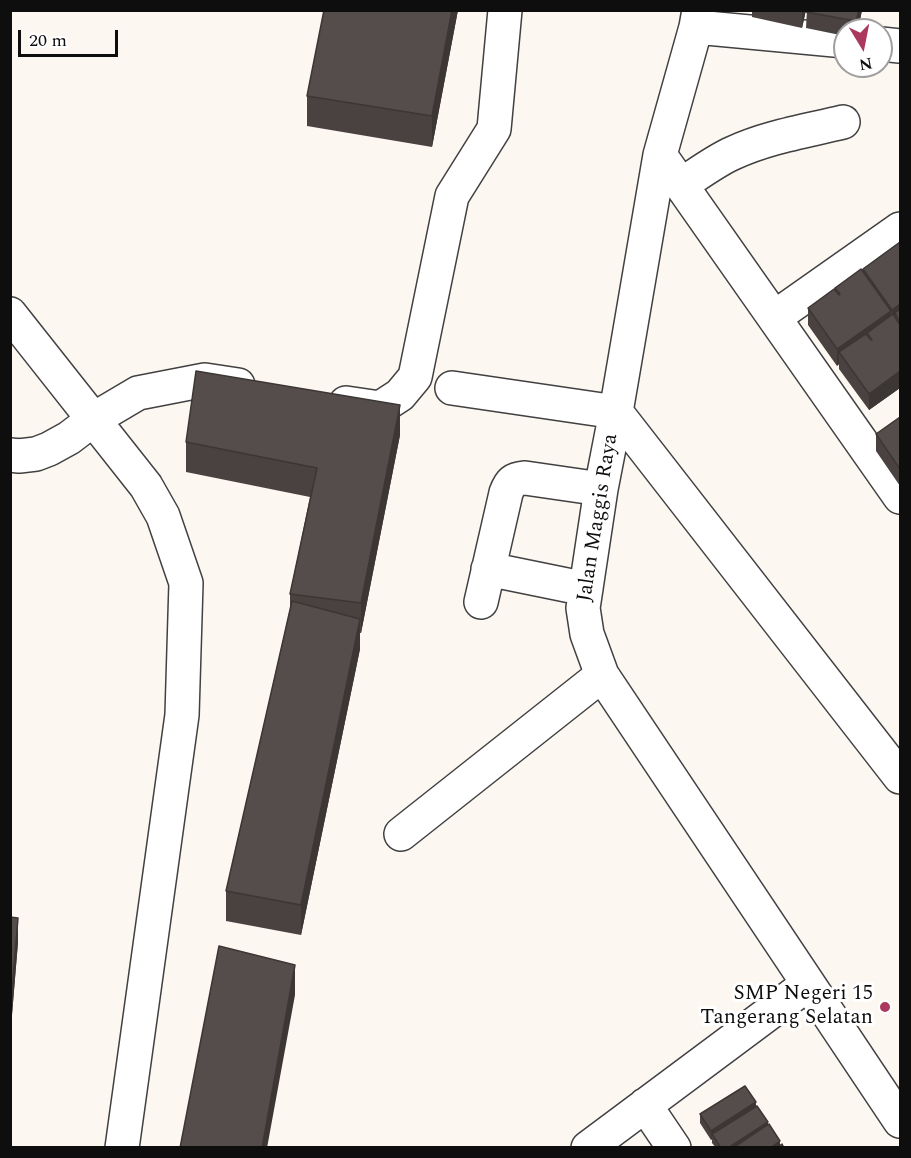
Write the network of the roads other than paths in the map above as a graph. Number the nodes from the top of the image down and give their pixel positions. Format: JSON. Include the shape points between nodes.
{"nodes":[{"id":1,"x":505,"y":10,"type":"edge"},
{"id":2,"x":697,"y":19,"type":"edge"},
{"id":3,"x":833,"y":39,"type":"edge"},
{"id":4,"x":843,"y":122,"type":"dead end"},
{"id":5,"x":660,"y":156,"type":"junction"},
{"id":6,"x":681,"y":185,"type":"junction"},
{"id":7,"x":900,"y":229,"type":"edge"},
{"id":8,"x":10,"y":314,"type":"edge"},
{"id":9,"x":775,"y":317,"type":"junction"},
{"id":10,"x":452,"y":388,"type":"dead end"},
{"id":11,"x":263,"y":389,"type":"edge"},
{"id":12,"x":321,"y":399,"type":"edge"},
{"id":13,"x":616,"y":411,"type":"junction"},
{"id":14,"x":94,"y":419,"type":"junction"},
{"id":15,"x":891,"y":425,"type":"edge"},
{"id":16,"x":864,"y":445,"type":"junction"},
{"id":17,"x":10,"y":455,"type":"edge"},
{"id":18,"x":601,"y":489,"type":"junction"},
{"id":19,"x":900,"y":496,"type":"edge"},
{"id":20,"x":488,"y":569,"type":"junction"},
{"id":21,"x":586,"y":589,"type":"junction"},
{"id":22,"x":481,"y":602,"type":"dead end"},
{"id":23,"x":602,"y":675,"type":"junction"},
{"id":24,"x":900,"y":777,"type":"edge"},
{"id":25,"x":401,"y":834,"type":"dead end"},
{"id":26,"x":808,"y":984,"type":"junction"},
{"id":27,"x":645,"y":1105,"type":"junction"},
{"id":28,"x":900,"y":1121,"type":"edge"},
{"id":29,"x":122,"y":1148,"type":"edge"},
{"id":30,"x":588,"y":1148,"type":"edge"},
{"id":31,"x":674,"y":1148,"type":"edge"}],
"edges":[{"from":1,"to":12,"type":"street","via":[[494,129],[452,196],[415,377],[400,395],[380,408]]},
{"from":2,"to":3,"type":"street"},
{"from":2,"to":5,"type":"street","name":"Jalan Maggis Raya"},
{"from":4,"to":6,"type":"street","via":[[747,147]]},
{"from":5,"to":6,"type":"street"},
{"from":5,"to":13,"type":"street","name":"Jalan Maggis Raya"},
{"from":6,"to":9,"type":"street"},
{"from":7,"to":9,"type":"street"},
{"from":8,"to":14,"type":"street"},
{"from":9,"to":16,"type":"street"},
{"from":10,"to":13,"type":"street"},
{"from":11,"to":14,"type":"street","via":[[205,380],[138,393]]},
{"from":13,"to":18,"type":"street","name":"Jalan Maggis Raya"},
{"from":13,"to":24,"type":"street"},
{"from":14,"to":17,"type":"street","via":[[49,449]]},
{"from":14,"to":29,"type":"street","via":[[146,486],[163,516],[186,583],[182,715]]},
{"from":15,"to":16,"type":"street"},
{"from":16,"to":19,"type":"street"},
{"from":18,"to":20,"type":"street","via":[[515,479],[506,493]]},
{"from":18,"to":21,"type":"street","name":"Jalan Maggis Raya"},
{"from":20,"to":21,"type":"street"},
{"from":20,"to":22,"type":"street"},
{"from":21,"to":23,"type":"street","name":"Jalan Maggis Raya","via":[[583,608],[587,634]]},
{"from":23,"to":25,"type":"street"},
{"from":23,"to":26,"type":"street","name":"Jalan Maggis Raya"},
{"from":26,"to":27,"type":"street"},
{"from":26,"to":28,"type":"street","name":"Jalan Maggis Raya"},
{"from":27,"to":30,"type":"street"},
{"from":27,"to":31,"type":"street"}]}
